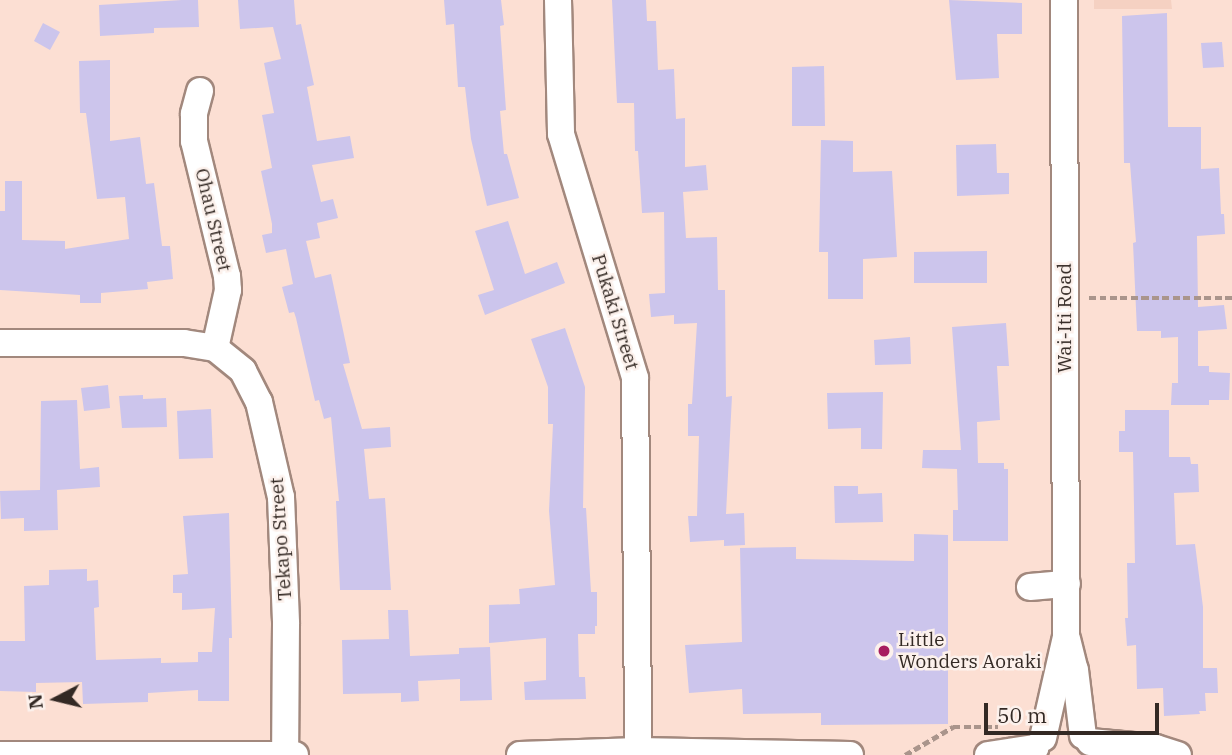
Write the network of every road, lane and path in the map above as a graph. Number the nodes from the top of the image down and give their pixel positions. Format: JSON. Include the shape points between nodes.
{"nodes":[{"id":1,"x":558,"y":0,"type":"edge"},
{"id":2,"x":1064,"y":0,"type":"edge"},
{"id":3,"x":200,"y":91,"type":"dead end"},
{"id":4,"x":1065,"y":297,"type":"junction"},
{"id":5,"x":1232,"y":298,"type":"edge"},
{"id":6,"x":0,"y":343,"type":"edge"},
{"id":7,"x":215,"y":348,"type":"junction"},
{"id":8,"x":1067,"y":584,"type":"junction"},
{"id":9,"x":1030,"y":587,"type":"dead end"},
{"id":10,"x":1066,"y":637,"type":"junction"},
{"id":11,"x":1005,"y":727,"type":"dead end"},
{"id":12,"x":1090,"y":744,"type":"edge"},
{"id":13,"x":1037,"y":747,"type":"edge"},
{"id":14,"x":638,"y":753,"type":"edge"},
{"id":15,"x":0,"y":755,"type":"edge"},
{"id":16,"x":285,"y":755,"type":"edge"},
{"id":17,"x":295,"y":755,"type":"edge"},
{"id":18,"x":520,"y":755,"type":"edge"},
{"id":19,"x":850,"y":755,"type":"edge"},
{"id":20,"x":905,"y":755,"type":"edge"},
{"id":21,"x":988,"y":755,"type":"edge"},
{"id":22,"x":1178,"y":755,"type":"edge"}],
"edges":[{"from":1,"to":14,"type":"street","name":"Pukaki Street","via":[[561,134],[635,378]]},
{"from":2,"to":4,"type":"street","name":"Wai-Iti Road"},
{"from":3,"to":7,"type":"street","name":"Ohau Street","via":[[194,141],[228,290]]},
{"from":4,"to":5,"type":"path"},
{"from":4,"to":8,"type":"street","name":"Wai-Iti Road"},
{"from":6,"to":7,"type":"street","via":[[184,343]]},
{"from":7,"to":16,"type":"street","name":"Tekapo Street","via":[[231,359],[252,385],[275,464],[284,534]]},
{"from":8,"to":9,"type":"street"},
{"from":8,"to":10,"type":"street","name":"Wai-Iti Road"},
{"from":10,"to":12,"type":"street","name":"Wai-Iti Road"},
{"from":10,"to":13,"type":"street","name":"Wai-Iti Road"},
{"from":11,"to":20,"type":"path","via":[[953,727]]},
{"from":12,"to":13,"type":"street","via":[[1063,730]]},
{"from":12,"to":22,"type":"street","via":[[1156,748]]},
{"from":13,"to":21,"type":"street"},
{"from":14,"to":18,"type":"street"},
{"from":14,"to":19,"type":"street"},
{"from":15,"to":16,"type":"street"},
{"from":16,"to":17,"type":"street"}]}
